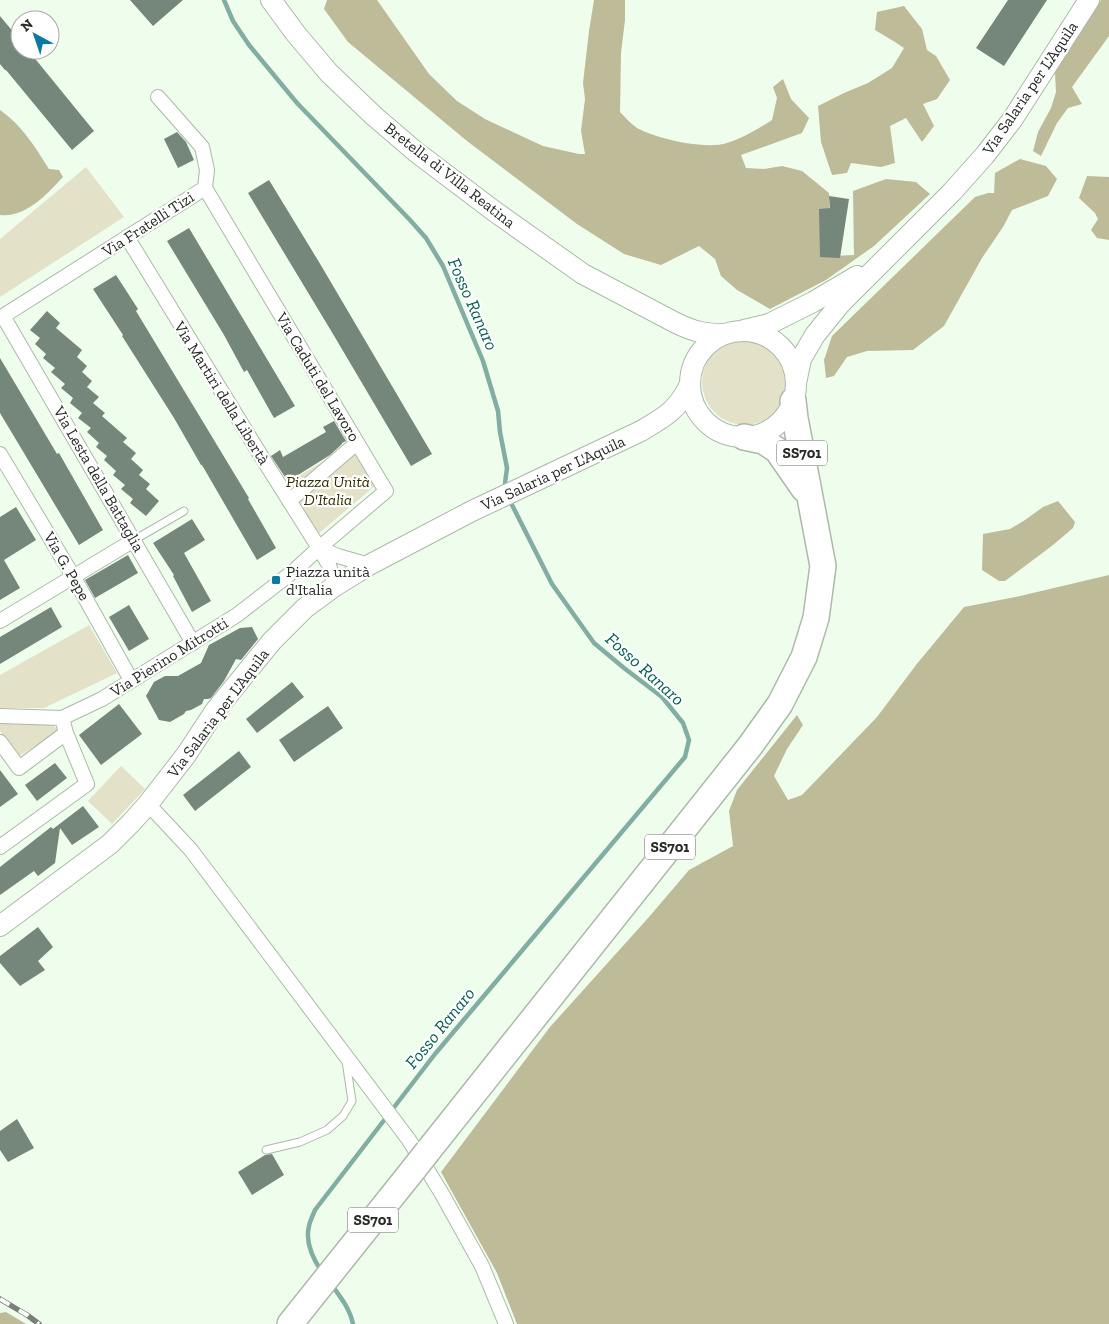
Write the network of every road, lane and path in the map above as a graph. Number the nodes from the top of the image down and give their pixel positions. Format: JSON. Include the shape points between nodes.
{"nodes":[{"id":1,"x":271,"y":0,"type":"edge"},
{"id":2,"x":1089,"y":0,"type":"edge"},
{"id":3,"x":158,"y":97,"type":"dead end"},
{"id":4,"x":204,"y":188,"type":"junction"},
{"id":5,"x":127,"y":238,"type":"junction"},
{"id":6,"x":885,"y":260,"type":"junction"},
{"id":7,"x":659,"y":313,"type":"junction"},
{"id":8,"x":2,"y":317,"type":"edge"},
{"id":9,"x":733,"y":332,"type":"junction"},
{"id":10,"x":692,"y":375,"type":"junction"},
{"id":11,"x":795,"y":392,"type":"junction"},
{"id":12,"x":710,"y":425,"type":"junction"},
{"id":13,"x":641,"y":431,"type":"junction"},
{"id":14,"x":744,"y":437,"type":"junction"},
{"id":15,"x":358,"y":444,"type":"junction"},
{"id":16,"x":0,"y":454,"type":"edge"},
{"id":17,"x":6,"y":474,"type":"edge"},
{"id":18,"x":290,"y":501,"type":"junction"},
{"id":19,"x":811,"y":505,"type":"junction"},
{"id":20,"x":184,"y":511,"type":"dead end"},
{"id":21,"x":134,"y":540,"type":"junction"},
{"id":22,"x":319,"y":548,"type":"junction"},
{"id":23,"x":369,"y":566,"type":"junction"},
{"id":24,"x":73,"y":576,"type":"junction"},
{"id":25,"x":335,"y":586,"type":"junction"},
{"id":26,"x":0,"y":621,"type":"edge"},
{"id":27,"x":194,"y":643,"type":"junction"},
{"id":28,"x":131,"y":680,"type":"junction"},
{"id":29,"x":0,"y":716,"type":"edge"},
{"id":30,"x":62,"y":718,"type":"junction"},
{"id":31,"x":66,"y":733,"type":"junction"},
{"id":32,"x":0,"y":742,"type":"edge"},
{"id":33,"x":148,"y":804,"type":"junction"},
{"id":34,"x":2,"y":842,"type":"edge"},
{"id":35,"x":0,"y":926,"type":"edge"},
{"id":36,"x":345,"y":1056,"type":"junction"},
{"id":37,"x":266,"y":1150,"type":"dead end"},
{"id":38,"x":290,"y":1324,"type":"edge"},
{"id":39,"x":506,"y":1324,"type":"edge"}],
"edges":[{"from":1,"to":7,"type":"main road","name":"Bretella di Villa Reatina","via":[[330,73],[416,152],[583,274]]},
{"from":2,"to":6,"type":"main road","name":"Via Salaria per L'Aquila","via":[[1012,120],[952,192]]},
{"from":3,"to":4,"type":"street","name":"Via Fratelli Tizi","via":[[202,147],[207,170]]},
{"from":4,"to":5,"type":"street","name":"Via Fratelli Tizi"},
{"from":4,"to":15,"type":"street","name":"Via Caduti del Lavoro"},
{"from":5,"to":8,"type":"street","name":"Via Fratelli Tizi"},
{"from":5,"to":18,"type":"street","name":"Via Martiri della Libertà"},
{"from":6,"to":9,"type":"main road","via":[[769,324]]},
{"from":6,"to":11,"type":"main road","via":[[815,334],[801,359]]},
{"from":7,"to":9,"type":"main road","name":"Bretella di Villa Reatina","via":[[692,331],[708,334]]},
{"from":7,"to":10,"type":"main road","via":[[689,348]]},
{"from":8,"to":21,"type":"street","name":"Via Lesta della Battaglia"},
{"from":9,"to":10,"type":"main road","via":[[711,342],[701,352]]},
{"from":9,"to":11,"type":"main road","via":[[758,333],[774,340],[794,367]]},
{"from":10,"to":12,"type":"main road","via":[[693,399]]},
{"from":10,"to":13,"type":"main road","name":"Via Salaria per L'Aquila","via":[[684,397],[675,408]]},
{"from":11,"to":14,"type":"main road","via":[[786,416],[774,427]]},
{"from":11,"to":19,"type":"highway","number":"SS701","via":[[794,418]]},
{"from":12,"to":13,"type":"main road","name":"Via Salaria per L'Aquila","via":[[681,420]]},
{"from":12,"to":14,"type":"main road","via":[[726,434]]},
{"from":13,"to":23,"type":"main road","name":"Via Salaria per L'Aquila","via":[[472,511]]},
{"from":14,"to":19,"type":"highway","number":"SS701","via":[[763,441],[777,450]]},
{"from":15,"to":18,"type":"street"},
{"from":15,"to":22,"type":"street","name":"Via Caduti del Lavoro","via":[[386,491]]},
{"from":16,"to":17,"type":"street","name":"Via G. Pepe"},
{"from":17,"to":24,"type":"street","name":"Via G. Pepe"},
{"from":18,"to":22,"type":"street","name":"Via Martiri della Libertà"},
{"from":19,"to":38,"type":"highway","number":"SS701","via":[[823,566],[816,618],[804,657],[780,704],[744,754]]},
{"from":20,"to":21,"type":"lane"},
{"from":21,"to":24,"type":"street"},
{"from":21,"to":27,"type":"street","name":"Via Lesta della Battaglia"},
{"from":22,"to":23,"type":"street"},
{"from":22,"to":25,"type":"street","via":[[329,565]]},
{"from":22,"to":27,"type":"street","name":"Via Pierino Mitrotti","via":[[237,615]]},
{"from":23,"to":25,"type":"main road","name":"Via Salaria per L'Aquila"},
{"from":24,"to":26,"type":"street"},
{"from":24,"to":28,"type":"street","name":"Via G. Pepe"},
{"from":25,"to":33,"type":"main road","name":"Via Salaria per L'Aquila","via":[[305,608],[272,641],[215,711]]},
{"from":27,"to":28,"type":"street","name":"Via Pierino Mitrotti"},
{"from":28,"to":30,"type":"street","name":"Via Pierino Mitrotti","via":[[102,699]]},
{"from":29,"to":30,"type":"street","name":"Via Pierino Mitrotti"},
{"from":30,"to":31,"type":"street"},
{"from":31,"to":32,"type":"street","via":[[19,768]]},
{"from":31,"to":34,"type":"street","via":[[87,784]]},
{"from":33,"to":35,"type":"main road","name":"Via Salaria per L'Aquila","via":[[110,844]]},
{"from":33,"to":36,"type":"street","via":[[191,850]]},
{"from":36,"to":37,"type":"lane","via":[[352,1101],[343,1116],[327,1130],[300,1142]]},
{"from":36,"to":39,"type":"street","via":[[403,1132],[442,1194],[482,1266]]}]}
